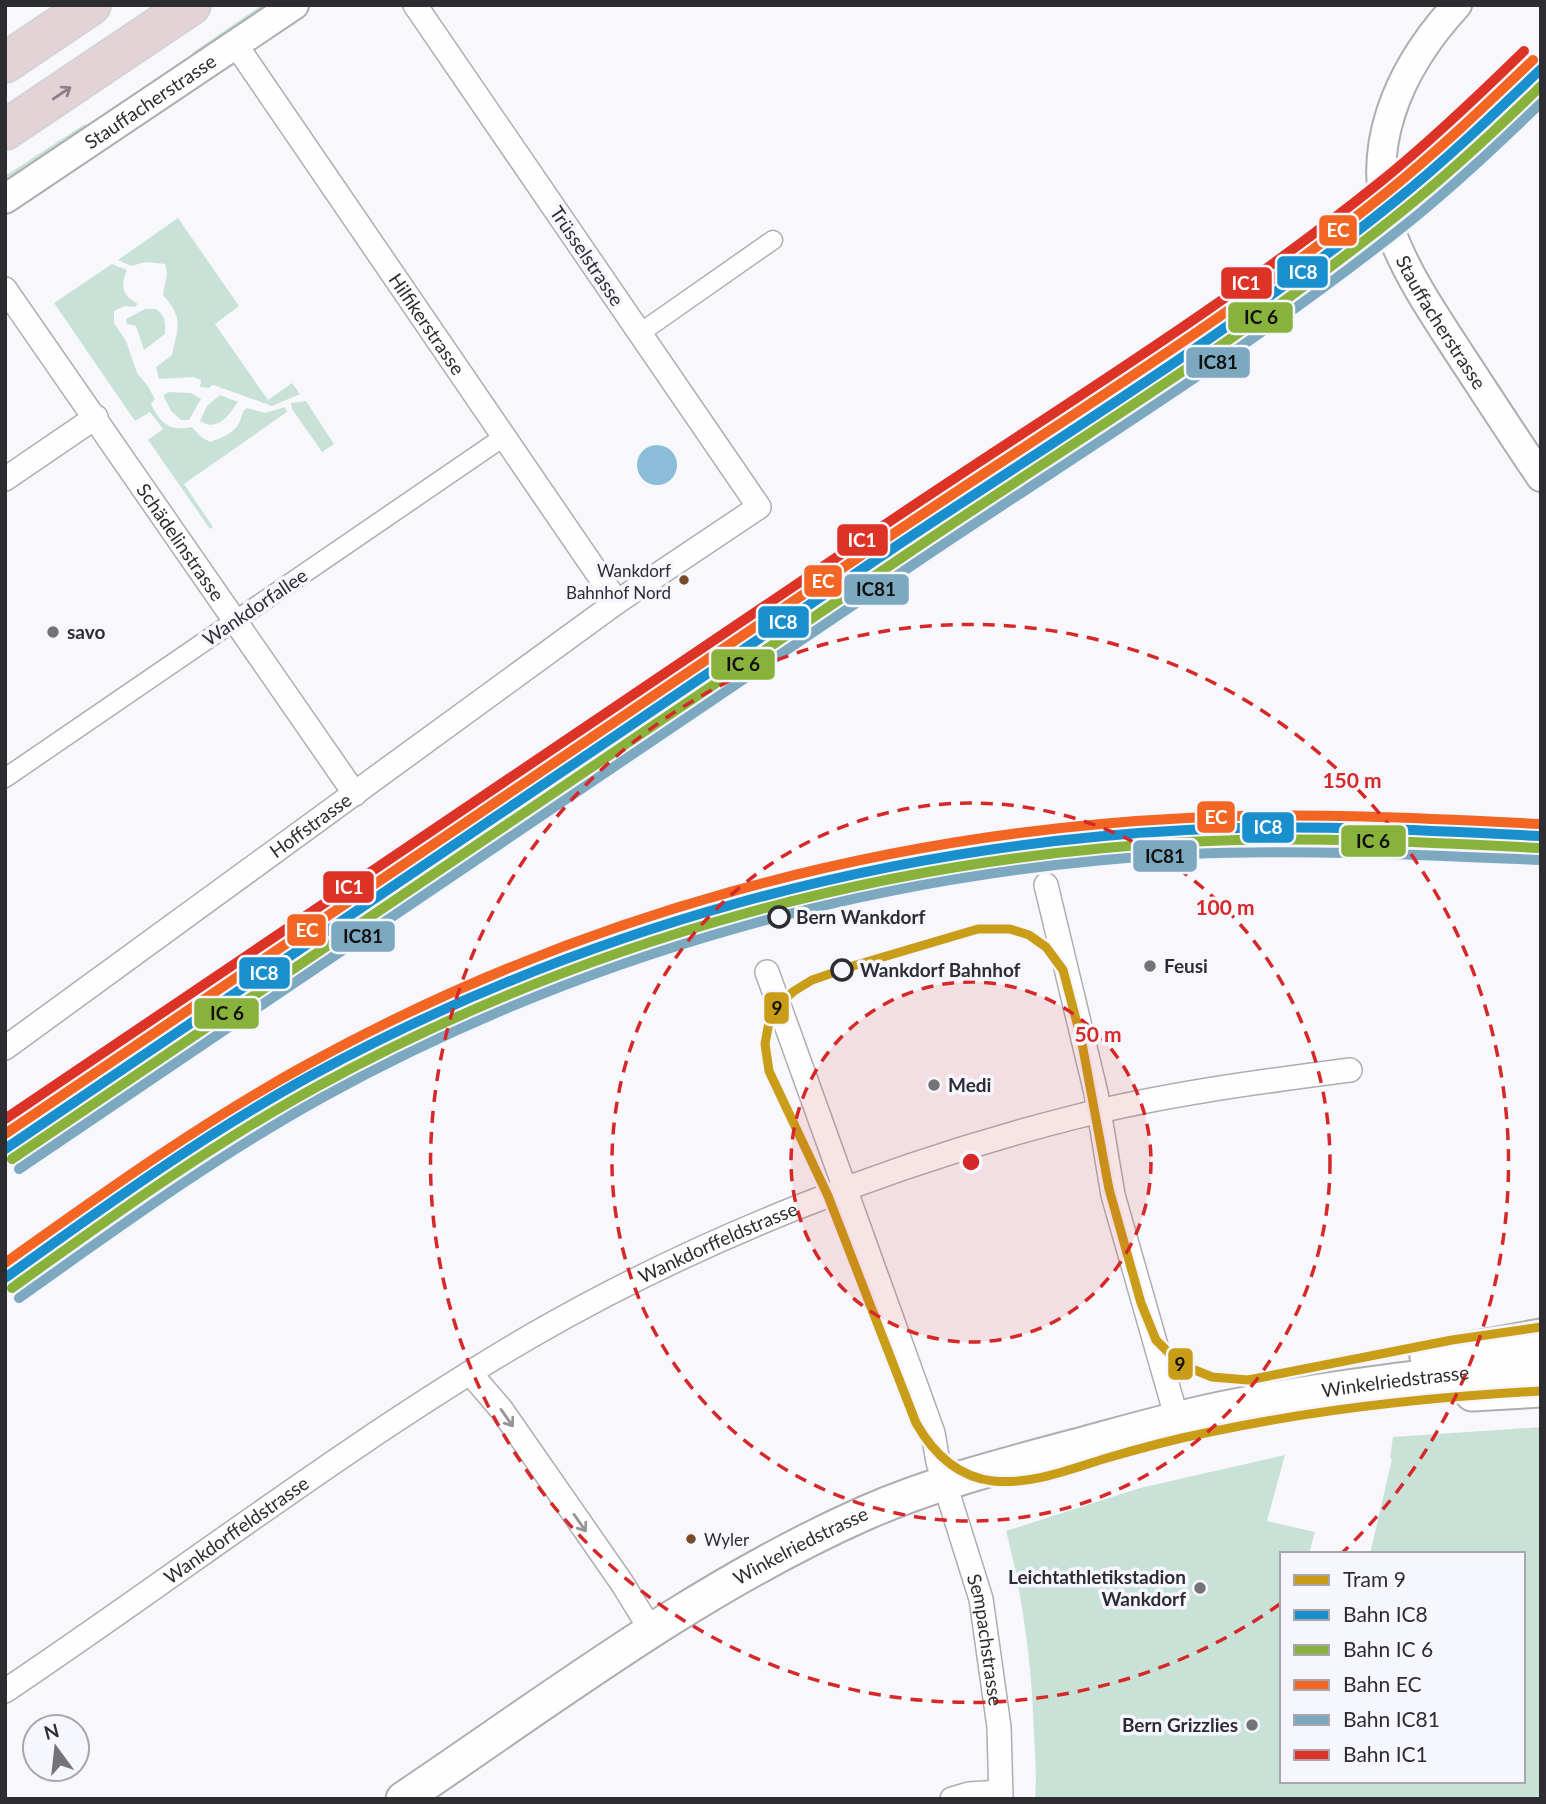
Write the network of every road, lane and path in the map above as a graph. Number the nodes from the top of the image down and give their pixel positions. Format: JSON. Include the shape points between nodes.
{"nodes":[{"id":1,"x":91,"y":5,"type":"edge"},
{"id":2,"x":191,"y":5,"type":"edge"},
{"id":3,"x":295,"y":5,"type":"edge"},
{"id":4,"x":415,"y":5,"type":"edge"},
{"id":5,"x":1450,"y":13,"type":"edge"},
{"id":6,"x":236,"y":45,"type":"junction"},
{"id":7,"x":5,"y":62,"type":"edge"},
{"id":8,"x":5,"y":130,"type":"edge"},
{"id":9,"x":5,"y":199,"type":"edge"},
{"id":10,"x":773,"y":240,"type":"dead end"},
{"id":11,"x":5,"y":289,"type":"edge"},
{"id":12,"x":640,"y":333,"type":"junction"},
{"id":13,"x":96,"y":417,"type":"junction"},
{"id":14,"x":505,"y":436,"type":"junction"},
{"id":15,"x":1541,"y":477,"type":"edge"},
{"id":16,"x":5,"y":480,"type":"edge"},
{"id":17,"x":759,"y":507,"type":"joint"},
{"id":18,"x":617,"y":602,"type":"junction"},
{"id":19,"x":236,"y":620,"type":"junction"},
{"id":20,"x":5,"y":778,"type":"edge"},
{"id":21,"x":355,"y":794,"type":"junction"},
{"id":22,"x":1046,"y":885,"type":"dead end"},
{"id":23,"x":767,"y":972,"type":"dead end"},
{"id":24,"x":5,"y":1048,"type":"edge"},
{"id":25,"x":1350,"y":1070,"type":"dead end"},
{"id":26,"x":1099,"y":1111,"type":"junction"},
{"id":27,"x":844,"y":1190,"type":"junction"},
{"id":28,"x":1541,"y":1336,"type":"edge"},
{"id":29,"x":1541,"y":1365,"type":"edge"},
{"id":30,"x":470,"y":1373,"type":"junction"},
{"id":31,"x":1541,"y":1390,"type":"edge"},
{"id":32,"x":1249,"y":1403,"type":"junction"},
{"id":33,"x":1177,"y":1419,"type":"junction"},
{"id":34,"x":945,"y":1483,"type":"junction"},
{"id":35,"x":651,"y":1630,"type":"junction"},
{"id":36,"x":7,"y":1689,"type":"edge"},
{"id":37,"x":1001,"y":1796,"type":"edge"},
{"id":38,"x":403,"y":1799,"type":"edge"},
{"id":39,"x":952,"y":1799,"type":"edge"}],
"edges":[{"from":1,"to":7,"type":"highway"},
{"from":8,"to":2,"type":"highway","one_way":true},
{"from":3,"to":6,"type":"street","name":"Stauffacherstrasse"},
{"from":4,"to":12,"type":"street","name":"Trüsselstrasse"},
{"from":5,"to":15,"type":"street","name":"Stauffacherstrasse","via":[[1420,50],[1397,90],[1382,139],[1385,208],[1411,275]]},
{"from":6,"to":9,"type":"street","name":"Stauffacherstrasse"},
{"from":6,"to":14,"type":"street","name":"Hilfikerstrasse"},
{"from":10,"to":12,"type":"street"},
{"from":11,"to":13,"type":"street","name":"Schädelinstrasse"},
{"from":12,"to":17,"type":"street","name":"Trüsselstrasse"},
{"from":13,"to":16,"type":"street"},
{"from":13,"to":19,"type":"street","name":"Schädelinstrasse"},
{"from":14,"to":18,"type":"street","name":"Hilfikerstrasse"},
{"from":14,"to":19,"type":"street","name":"Wankdorfallee"},
{"from":17,"to":18,"type":"street","name":"Hoffstrasse"},
{"from":18,"to":21,"type":"street","name":"Hoffstrasse"},
{"from":19,"to":20,"type":"street","name":"Wankdorfallee"},
{"from":19,"to":21,"type":"street","name":"Schädelinstrasse"},
{"from":21,"to":24,"type":"street","name":"Hoffstrasse"},
{"from":22,"to":26,"type":"street"},
{"from":23,"to":27,"type":"street","name":"Sempachstrasse"},
{"from":25,"to":26,"type":"street","name":"Wankdorffeldstrasse"},
{"from":26,"to":27,"type":"street","name":"Wankdorffeldstrasse","via":[[996,1139]]},
{"from":26,"to":33,"type":"street","via":[[1113,1195]]},
{"from":27,"to":30,"type":"street","name":"Wankdorffeldstrasse","via":[[670,1263]]},
{"from":27,"to":34,"type":"street","name":"Sempachstrasse","via":[[933,1433]]},
{"from":28,"to":32,"type":"main road","name":"Winkelriedstrasse","via":[[1298,1385]]},
{"from":29,"to":32,"type":"main road","name":"Winkelriedstrasse","via":[[1436,1375]]},
{"from":30,"to":35,"type":"street","one_way":true,"via":[[501,1409]]},
{"from":30,"to":36,"type":"street","name":"Wankdorffeldstrasse"},
{"from":31,"to":32,"type":"main road","name":"Winkelriedstrasse"},
{"from":32,"to":33,"type":"main road","name":"Winkelriedstrasse"},
{"from":33,"to":34,"type":"main road","name":"Winkelriedstrasse"},
{"from":34,"to":35,"type":"main road","name":"Winkelriedstrasse","via":[[869,1511],[795,1547]]},
{"from":34,"to":37,"type":"street","name":"Sempachstrasse","via":[[981,1599],[999,1727]]},
{"from":35,"to":38,"type":"main road","name":"Winkelriedstrasse"},
{"from":37,"to":39,"type":"street","via":[[968,1794]]}]}
